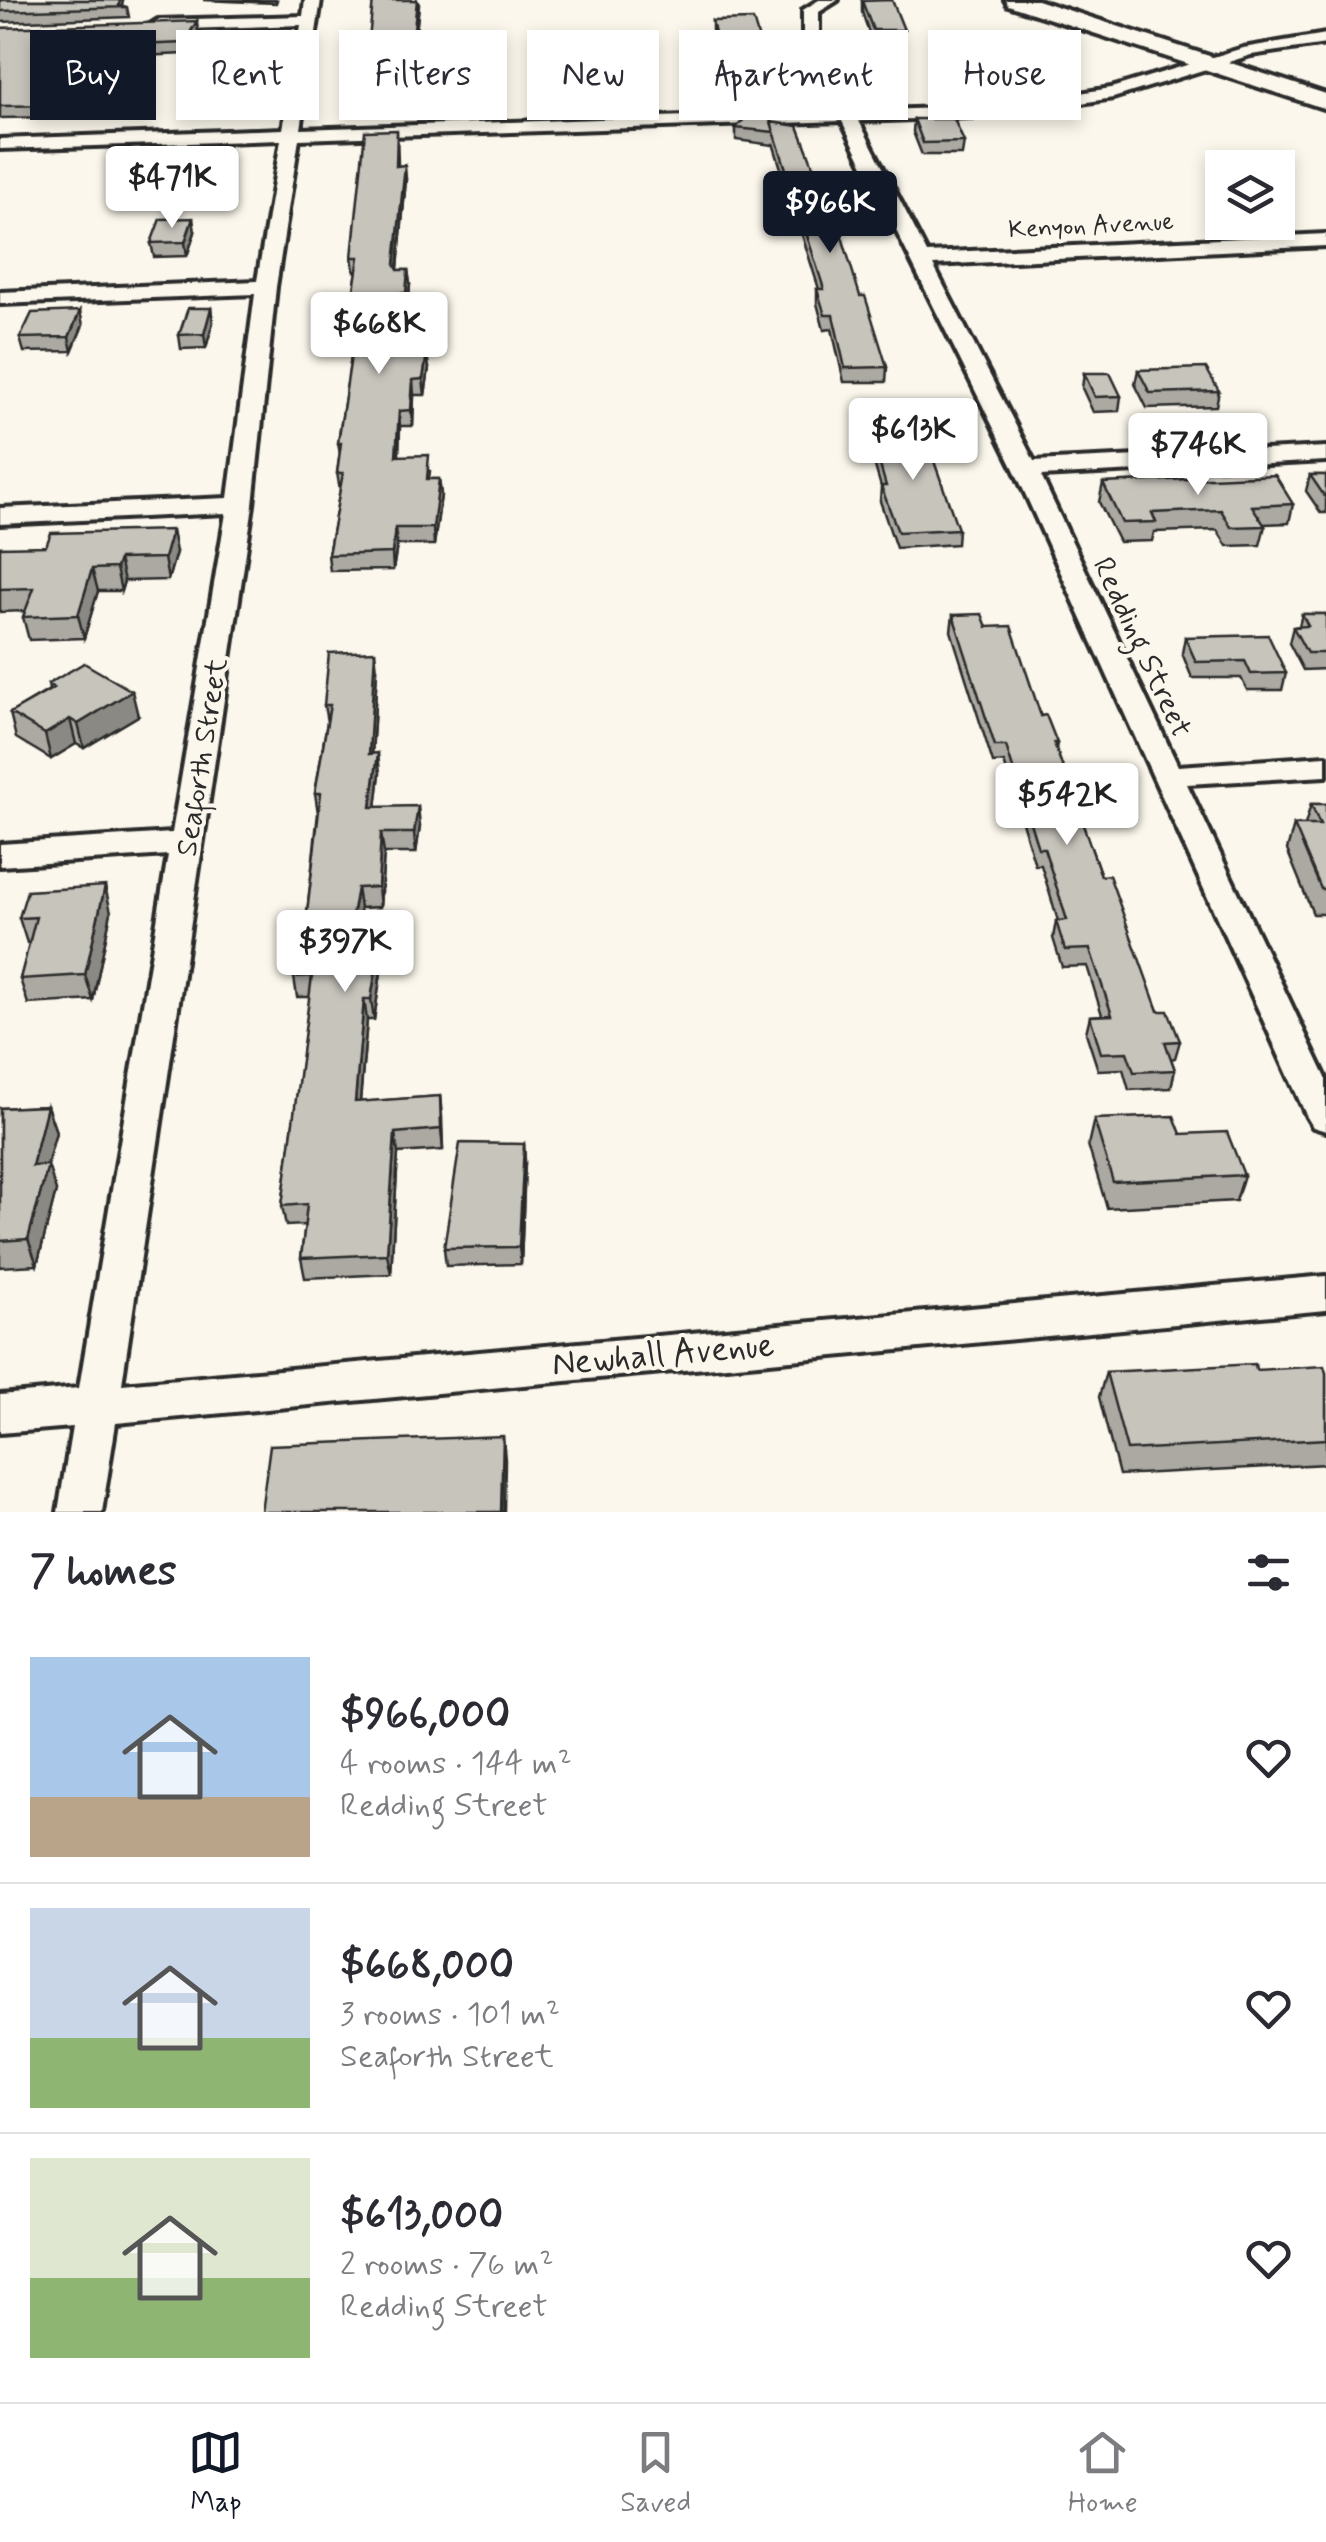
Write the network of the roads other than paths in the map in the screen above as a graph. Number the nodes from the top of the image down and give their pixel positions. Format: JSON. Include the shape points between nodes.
{"nodes":[{"id":1,"x":830,"y":0,"type":"edge"},
{"id":2,"x":1016,"y":0,"type":"edge"},
{"id":3,"x":311,"y":10,"type":"edge"},
{"id":4,"x":136,"y":25,"type":"edge"},
{"id":5,"x":811,"y":30,"type":"edge"},
{"id":6,"x":1326,"y":39,"type":"edge"},
{"id":7,"x":1213,"y":64,"type":"junction"},
{"id":8,"x":1326,"y":102,"type":"edge"},
{"id":9,"x":908,"y":112,"type":"edge"},
{"id":10,"x":679,"y":119,"type":"edge"},
{"id":11,"x":848,"y":120,"type":"edge"},
{"id":12,"x":292,"y":134,"type":"junction"},
{"id":13,"x":0,"y":144,"type":"edge"},
{"id":14,"x":1326,"y":240,"type":"edge"},
{"id":15,"x":918,"y":260,"type":"junction"},
{"id":16,"x":266,"y":287,"type":"junction"},
{"id":17,"x":0,"y":298,"type":"edge"},
{"id":18,"x":1326,"y":454,"type":"edge"},
{"id":19,"x":1026,"y":469,"type":"junction"},
{"id":20,"x":240,"y":505,"type":"junction"},
{"id":21,"x":0,"y":516,"type":"edge"},
{"id":22,"x":1326,"y":766,"type":"edge"},
{"id":23,"x":1166,"y":776,"type":"junction"},
{"id":24,"x":188,"y":843,"type":"junction"},
{"id":25,"x":0,"y":855,"type":"edge"},
{"id":26,"x":1326,"y":1117,"type":"edge"},
{"id":27,"x":1326,"y":1293,"type":"edge"},
{"id":28,"x":96,"y":1406,"type":"junction"},
{"id":29,"x":0,"y":1414,"type":"edge"},
{"id":30,"x":80,"y":1512,"type":"edge"}],
"edges":[{"from":1,"to":5,"type":"street","name":"Redding Street","via":[[811,10]]},
{"from":2,"to":7,"type":"street"},
{"from":3,"to":4,"type":"street"},
{"from":3,"to":12,"type":"street","name":"Seaforth Street"},
{"from":6,"to":7,"type":"street","via":[[1249,50]]},
{"from":7,"to":8,"type":"street"},
{"from":7,"to":9,"type":"street","via":[[1113,93],[999,110]]},
{"from":10,"to":12,"type":"street"},
{"from":11,"to":15,"type":"street","name":"Redding Street"},
{"from":12,"to":13,"type":"street"},
{"from":12,"to":16,"type":"street","name":"Seaforth Street"},
{"from":14,"to":15,"type":"street","name":"Kenyon Avenue"},
{"from":15,"to":19,"type":"street","name":"Redding Street"},
{"from":16,"to":17,"type":"street"},
{"from":16,"to":20,"type":"street","name":"Seaforth Street"},
{"from":18,"to":19,"type":"street"},
{"from":19,"to":23,"type":"street","name":"Redding Street"},
{"from":20,"to":21,"type":"street"},
{"from":20,"to":24,"type":"street","name":"Seaforth Street"},
{"from":22,"to":23,"type":"street"},
{"from":23,"to":26,"type":"street","name":"Redding Street"},
{"from":24,"to":25,"type":"street"},
{"from":24,"to":28,"type":"street","name":"Seaforth Street"},
{"from":27,"to":28,"type":"street","name":"Newhall Avenue"},
{"from":28,"to":29,"type":"street","name":"Newhall Avenue"},
{"from":28,"to":30,"type":"street","name":"Seaforth Street"}]}
